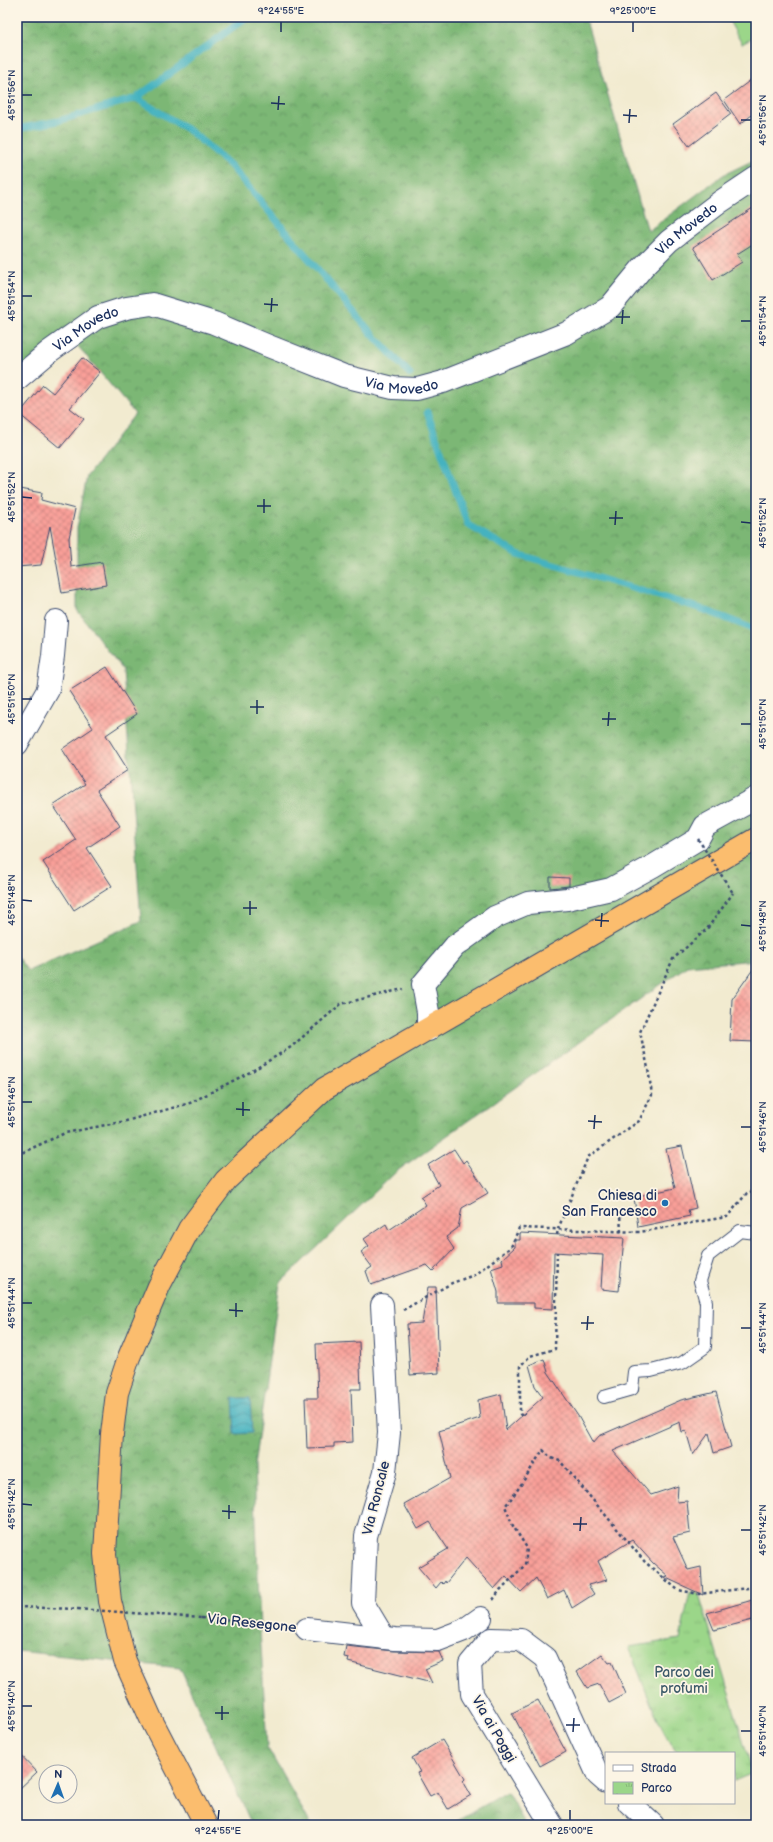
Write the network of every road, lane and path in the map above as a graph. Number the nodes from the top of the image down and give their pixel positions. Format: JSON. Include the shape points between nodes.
{"nodes":[{"id":1,"x":756,"y":178,"type":"edge"},
{"id":2,"x":17,"y":379,"type":"edge"},
{"id":3,"x":56,"y":621,"type":"dead end"},
{"id":4,"x":17,"y":744,"type":"edge"},
{"id":5,"x":756,"y":798,"type":"edge"},
{"id":6,"x":756,"y":838,"type":"edge"},
{"id":7,"x":698,"y":839,"type":"junction"},
{"id":8,"x":423,"y":984,"type":"junction"},
{"id":9,"x":428,"y":1030,"type":"junction"},
{"id":10,"x":17,"y":1156,"type":"edge"},
{"id":11,"x":756,"y":1190,"type":"edge"},
{"id":12,"x":636,"y":1211,"type":"dead end"},
{"id":13,"x":558,"y":1229,"type":"junction"},
{"id":14,"x":621,"y":1232,"type":"junction"},
{"id":15,"x":756,"y":1232,"type":"edge"},
{"id":16,"x":558,"y":1235,"type":"dead end"},
{"id":17,"x":557,"y":1252,"type":"dead end"},
{"id":18,"x":383,"y":1312,"type":"joint"},
{"id":19,"x":604,"y":1397,"type":"dead end"},
{"id":20,"x":522,"y":1416,"type":"dead end"},
{"id":21,"x":756,"y":1587,"type":"edge"},
{"id":22,"x":17,"y":1607,"type":"edge"},
{"id":23,"x":473,"y":1624,"type":"junction"},
{"id":24,"x":307,"y":1629,"type":"joint"},
{"id":25,"x":384,"y":1638,"type":"junction"},
{"id":26,"x":482,"y":1649,"type":"junction"},
{"id":27,"x":605,"y":1781,"type":"edge"},
{"id":28,"x":630,"y":1804,"type":"edge"},
{"id":29,"x":206,"y":1825,"type":"edge"},
{"id":30,"x":552,"y":1825,"type":"edge"},
{"id":31,"x":653,"y":1825,"type":"edge"}],
"edges":[{"from":1,"to":2,"type":"street","name":"Via Movedo","via":[[669,241],[610,307],[567,333],[437,384],[417,389],[393,388],[344,376],[214,323],[152,304],[126,308],[98,317],[50,351]]},
{"from":3,"to":4,"type":"street","via":[[48,690]]},
{"from":5,"to":7,"type":"street","via":[[706,826]]},
{"from":6,"to":9,"type":"highway"},
{"from":7,"to":8,"type":"street","via":[[611,889],[567,899],[528,903],[495,917],[455,946]]},
{"from":7,"to":13,"type":"path","bridge":true,"via":[[733,893],[708,929],[673,959],[640,1032],[652,1095],[639,1121],[588,1157]]},
{"from":8,"to":9,"type":"street"},
{"from":8,"to":10,"type":"path","via":[[341,1004],[291,1047],[252,1072],[190,1103],[126,1121],[65,1133]]},
{"from":9,"to":29,"type":"highway","via":[[324,1089],[226,1180],[189,1229],[159,1286],[129,1356],[117,1393],[105,1538],[110,1601],[125,1660],[152,1721]]},
{"from":11,"to":14,"type":"path","via":[[747,1193],[727,1217],[640,1232]]},
{"from":12,"to":14,"type":"path","via":[[620,1214]]},
{"from":13,"to":14,"type":"path"},
{"from":13,"to":16,"type":"path"},
{"from":13,"to":18,"type":"path","via":[[519,1228],[511,1247],[474,1275]]},
{"from":15,"to":19,"type":"lane","via":[[740,1231],[708,1256],[700,1281],[706,1302],[705,1346],[682,1363],[651,1371],[634,1372],[632,1389]]},
{"from":17,"to":20,"type":"path","via":[[555,1349],[530,1356],[520,1366]]},
{"from":18,"to":25,"type":"street","name":"Via Roncale","via":[[389,1433],[385,1472],[366,1536],[363,1603]]},
{"from":21,"to":23,"type":"path","via":[[700,1594],[678,1590],[645,1562],[560,1461],[543,1450],[519,1489],[505,1506],[513,1526],[527,1548],[525,1565],[500,1590]]},
{"from":22,"to":24,"type":"path","name":"Via Resegone","bridge":true,"via":[[201,1618]]},
{"from":23,"to":25,"type":"street","name":"Via Resegone","via":[[438,1640]]},
{"from":23,"to":26,"type":"street"},
{"from":24,"to":25,"type":"street","name":"Via Resegone"},
{"from":26,"to":27,"type":"street","name":"Via ai Poggi","via":[[491,1638],[521,1640],[545,1658],[598,1775]]},
{"from":26,"to":30,"type":"street","name":"Via ai Poggi","via":[[470,1664],[472,1694]]},
{"from":28,"to":31,"type":"street"}]}
